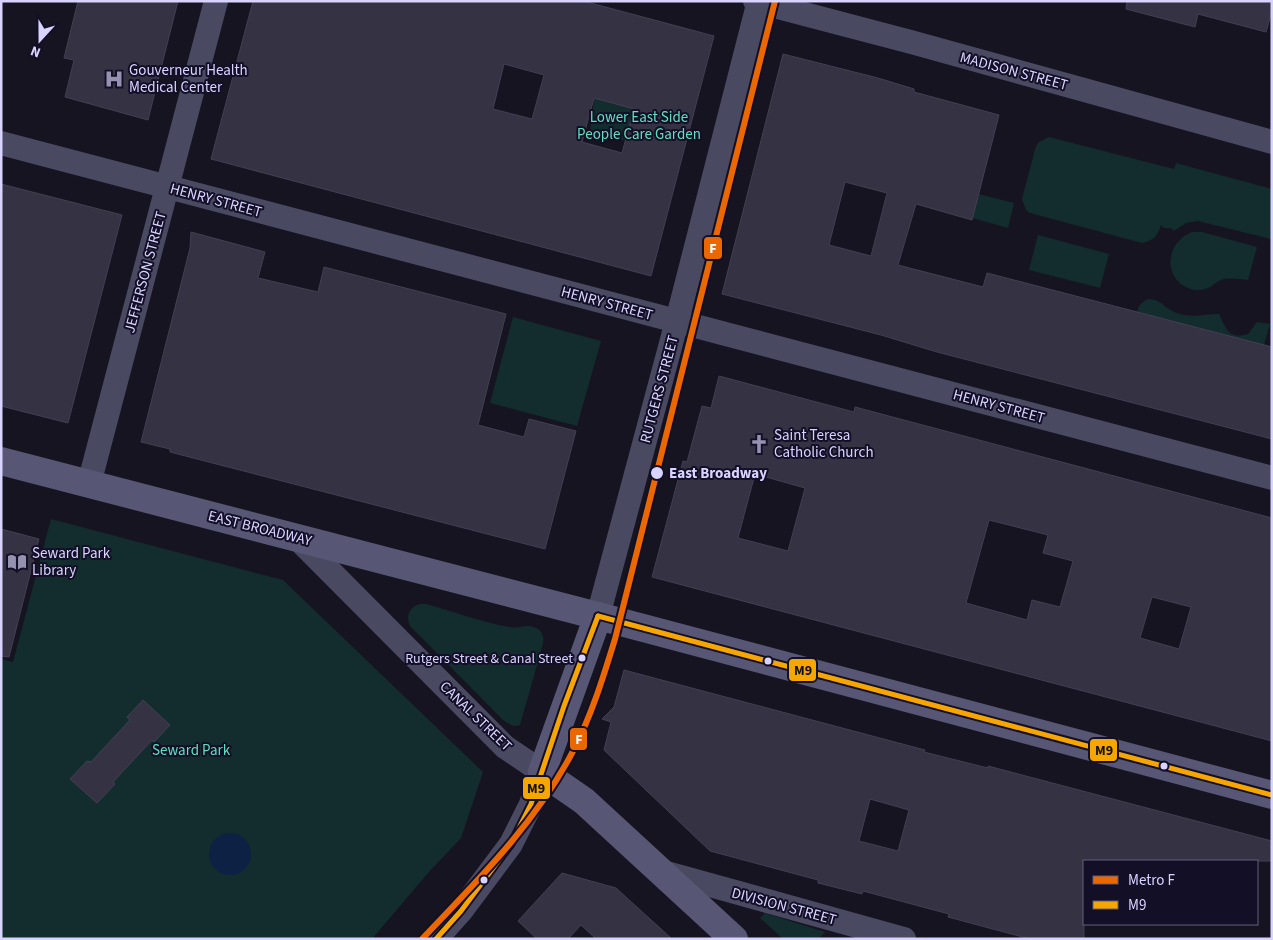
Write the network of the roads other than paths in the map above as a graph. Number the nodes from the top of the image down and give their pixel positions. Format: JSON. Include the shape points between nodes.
{"nodes":[{"id":1,"x":216,"y":1,"type":"edge"},
{"id":2,"x":758,"y":2,"type":"edge"},
{"id":3,"x":1272,"y":142,"type":"edge"},
{"id":4,"x":1,"y":143,"type":"edge"},
{"id":5,"x":168,"y":187,"type":"junction"},
{"id":6,"x":677,"y":321,"type":"junction"},
{"id":7,"x":1,"y":461,"type":"edge"},
{"id":8,"x":1272,"y":478,"type":"edge"},
{"id":9,"x":89,"y":484,"type":"junction"},
{"id":10,"x":296,"y":538,"type":"junction"},
{"id":11,"x":598,"y":616,"type":"junction"},
{"id":12,"x":542,"y":772,"type":"junction"},
{"id":13,"x":1272,"y":795,"type":"edge"},
{"id":14,"x":663,"y":872,"type":"junction"},
{"id":15,"x":843,"y":931,"type":"edge"},
{"id":16,"x":436,"y":939,"type":"edge"},
{"id":17,"x":734,"y":939,"type":"edge"},
{"id":18,"x":904,"y":939,"type":"edge"}],
"edges":[{"from":1,"to":5,"type":"street","name":"JEFFERSON STREET"},
{"from":2,"to":3,"type":"street","name":"MADISON STREET"},
{"from":2,"to":6,"type":"street","name":"RUTGERS STREET"},
{"from":4,"to":5,"type":"street","name":"HENRY STREET"},
{"from":5,"to":6,"type":"street","name":"HENRY STREET"},
{"from":5,"to":9,"type":"street","name":"JEFFERSON STREET"},
{"from":6,"to":8,"type":"street","name":"HENRY STREET"},
{"from":6,"to":11,"type":"street","name":"RUTGERS STREET"},
{"from":7,"to":9,"type":"main road","name":"EAST BROADWAY"},
{"from":9,"to":10,"type":"main road","name":"EAST BROADWAY"},
{"from":10,"to":11,"type":"main road","name":"EAST BROADWAY"},
{"from":10,"to":12,"type":"street","name":"CANAL STREET","via":[[505,747]]},
{"from":11,"to":12,"type":"main road","name":"RUTGERS STREET"},
{"from":11,"to":13,"type":"main road","name":"EAST BROADWAY"},
{"from":12,"to":14,"type":"main road","name":"CANAL STREET","via":[[584,800]]},
{"from":12,"to":16,"type":"street","via":[[531,804],[511,844]]},
{"from":14,"to":15,"type":"street","name":"DIVISION STREET"},
{"from":14,"to":17,"type":"main road","name":"CANAL STREET"},
{"from":15,"to":18,"type":"street","name":"DIVISION STREET"}]}
